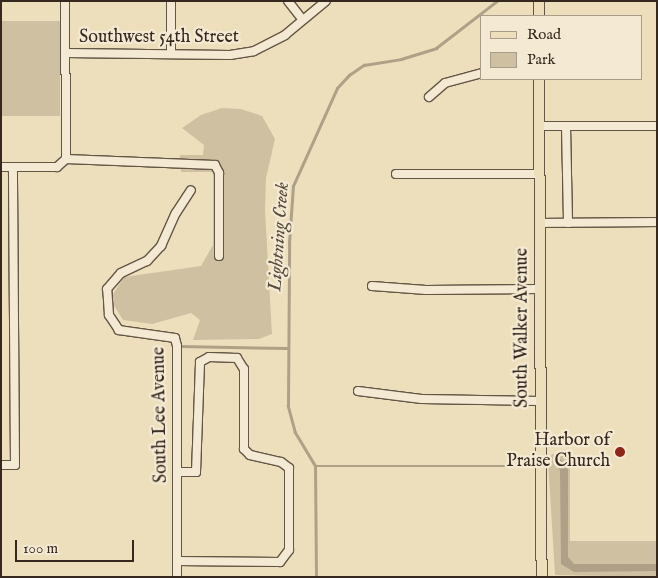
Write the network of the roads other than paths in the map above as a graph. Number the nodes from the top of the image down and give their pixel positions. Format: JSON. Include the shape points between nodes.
{"nodes":[{"id":1,"x":65,"y":1,"type":"edge"},
{"id":2,"x":171,"y":1,"type":"edge"},
{"id":3,"x":288,"y":1,"type":"edge"},
{"id":4,"x":326,"y":1,"type":"edge"},
{"id":5,"x":538,"y":1,"type":"edge"},
{"id":6,"x":539,"y":15,"type":"edge"},
{"id":7,"x":302,"y":19,"type":"junction"},
{"id":8,"x":66,"y":53,"type":"junction"},
{"id":9,"x":171,"y":54,"type":"junction"},
{"id":10,"x":480,"y":74,"type":"edge"},
{"id":11,"x":539,"y":80,"type":"edge"},
{"id":12,"x":429,"y":97,"type":"dead end"},
{"id":13,"x":539,"y":126,"type":"junction"},
{"id":14,"x":566,"y":126,"type":"junction"},
{"id":15,"x":657,"y":126,"type":"edge"},
{"id":16,"x":66,"y":159,"type":"junction"},
{"id":17,"x":1,"y":167,"type":"edge"},
{"id":18,"x":13,"y":167,"type":"junction"},
{"id":19,"x":396,"y":174,"type":"dead end"},
{"id":20,"x":539,"y":174,"type":"junction"},
{"id":21,"x":191,"y":190,"type":"dead end"},
{"id":22,"x":657,"y":222,"type":"edge"},
{"id":23,"x":539,"y":223,"type":"junction"},
{"id":24,"x":568,"y":223,"type":"junction"},
{"id":25,"x":219,"y":256,"type":"dead end"},
{"id":26,"x":372,"y":286,"type":"dead end"},
{"id":27,"x":538,"y":290,"type":"junction"},
{"id":28,"x":358,"y":391,"type":"dead end"},
{"id":29,"x":539,"y":402,"type":"junction"},
{"id":30,"x":1,"y":465,"type":"edge"},
{"id":31,"x":176,"y":472,"type":"junction"},
{"id":32,"x":177,"y":561,"type":"junction"},
{"id":33,"x":177,"y":577,"type":"edge"},
{"id":34,"x":542,"y":577,"type":"edge"}],
"edges":[{"from":1,"to":8,"type":"street"},
{"from":2,"to":9,"type":"street"},
{"from":3,"to":7,"type":"street"},
{"from":4,"to":7,"type":"street","name":"Southwest 54th Street"},
{"from":5,"to":6,"type":"main road"},
{"from":7,"to":9,"type":"street","name":"Southwest 54th Street","via":[[285,36],[254,51],[230,55]]},
{"from":8,"to":9,"type":"street","name":"Southwest 54th Street"},
{"from":8,"to":16,"type":"street"},
{"from":10,"to":12,"type":"street","via":[[445,83]]},
{"from":11,"to":13,"type":"main road","name":"South Walker Avenue"},
{"from":13,"to":14,"type":"street"},
{"from":13,"to":20,"type":"main road","name":"South Walker Avenue"},
{"from":14,"to":15,"type":"street"},
{"from":14,"to":24,"type":"street"},
{"from":16,"to":18,"type":"street","via":[[57,167]]},
{"from":16,"to":25,"type":"street","via":[[215,165],[219,173]]},
{"from":17,"to":18,"type":"street"},
{"from":18,"to":30,"type":"street","via":[[16,465]]},
{"from":19,"to":20,"type":"street"},
{"from":20,"to":23,"type":"main road","name":"South Walker Avenue"},
{"from":21,"to":31,"type":"street","name":"South Lee Avenue","via":[[156,251],[147,261],[121,273],[107,288],[109,315],[119,330],[175,338]]},
{"from":22,"to":24,"type":"street"},
{"from":23,"to":24,"type":"street"},
{"from":23,"to":27,"type":"main road","name":"South Walker Avenue"},
{"from":26,"to":27,"type":"street","via":[[426,290]]},
{"from":27,"to":29,"type":"main road","name":"South Walker Avenue"},
{"from":28,"to":29,"type":"street","via":[[422,399]]},
{"from":29,"to":34,"type":"main road","name":"South Walker Avenue"},
{"from":31,"to":32,"type":"street","name":"South Lee Avenue"},
{"from":31,"to":32,"type":"street","via":[[196,472],[199,364],[209,357],[237,358],[244,369],[244,449],[250,455],[281,462],[289,468],[289,550],[280,562]]},
{"from":32,"to":33,"type":"street","name":"South Lee Avenue"}]}
